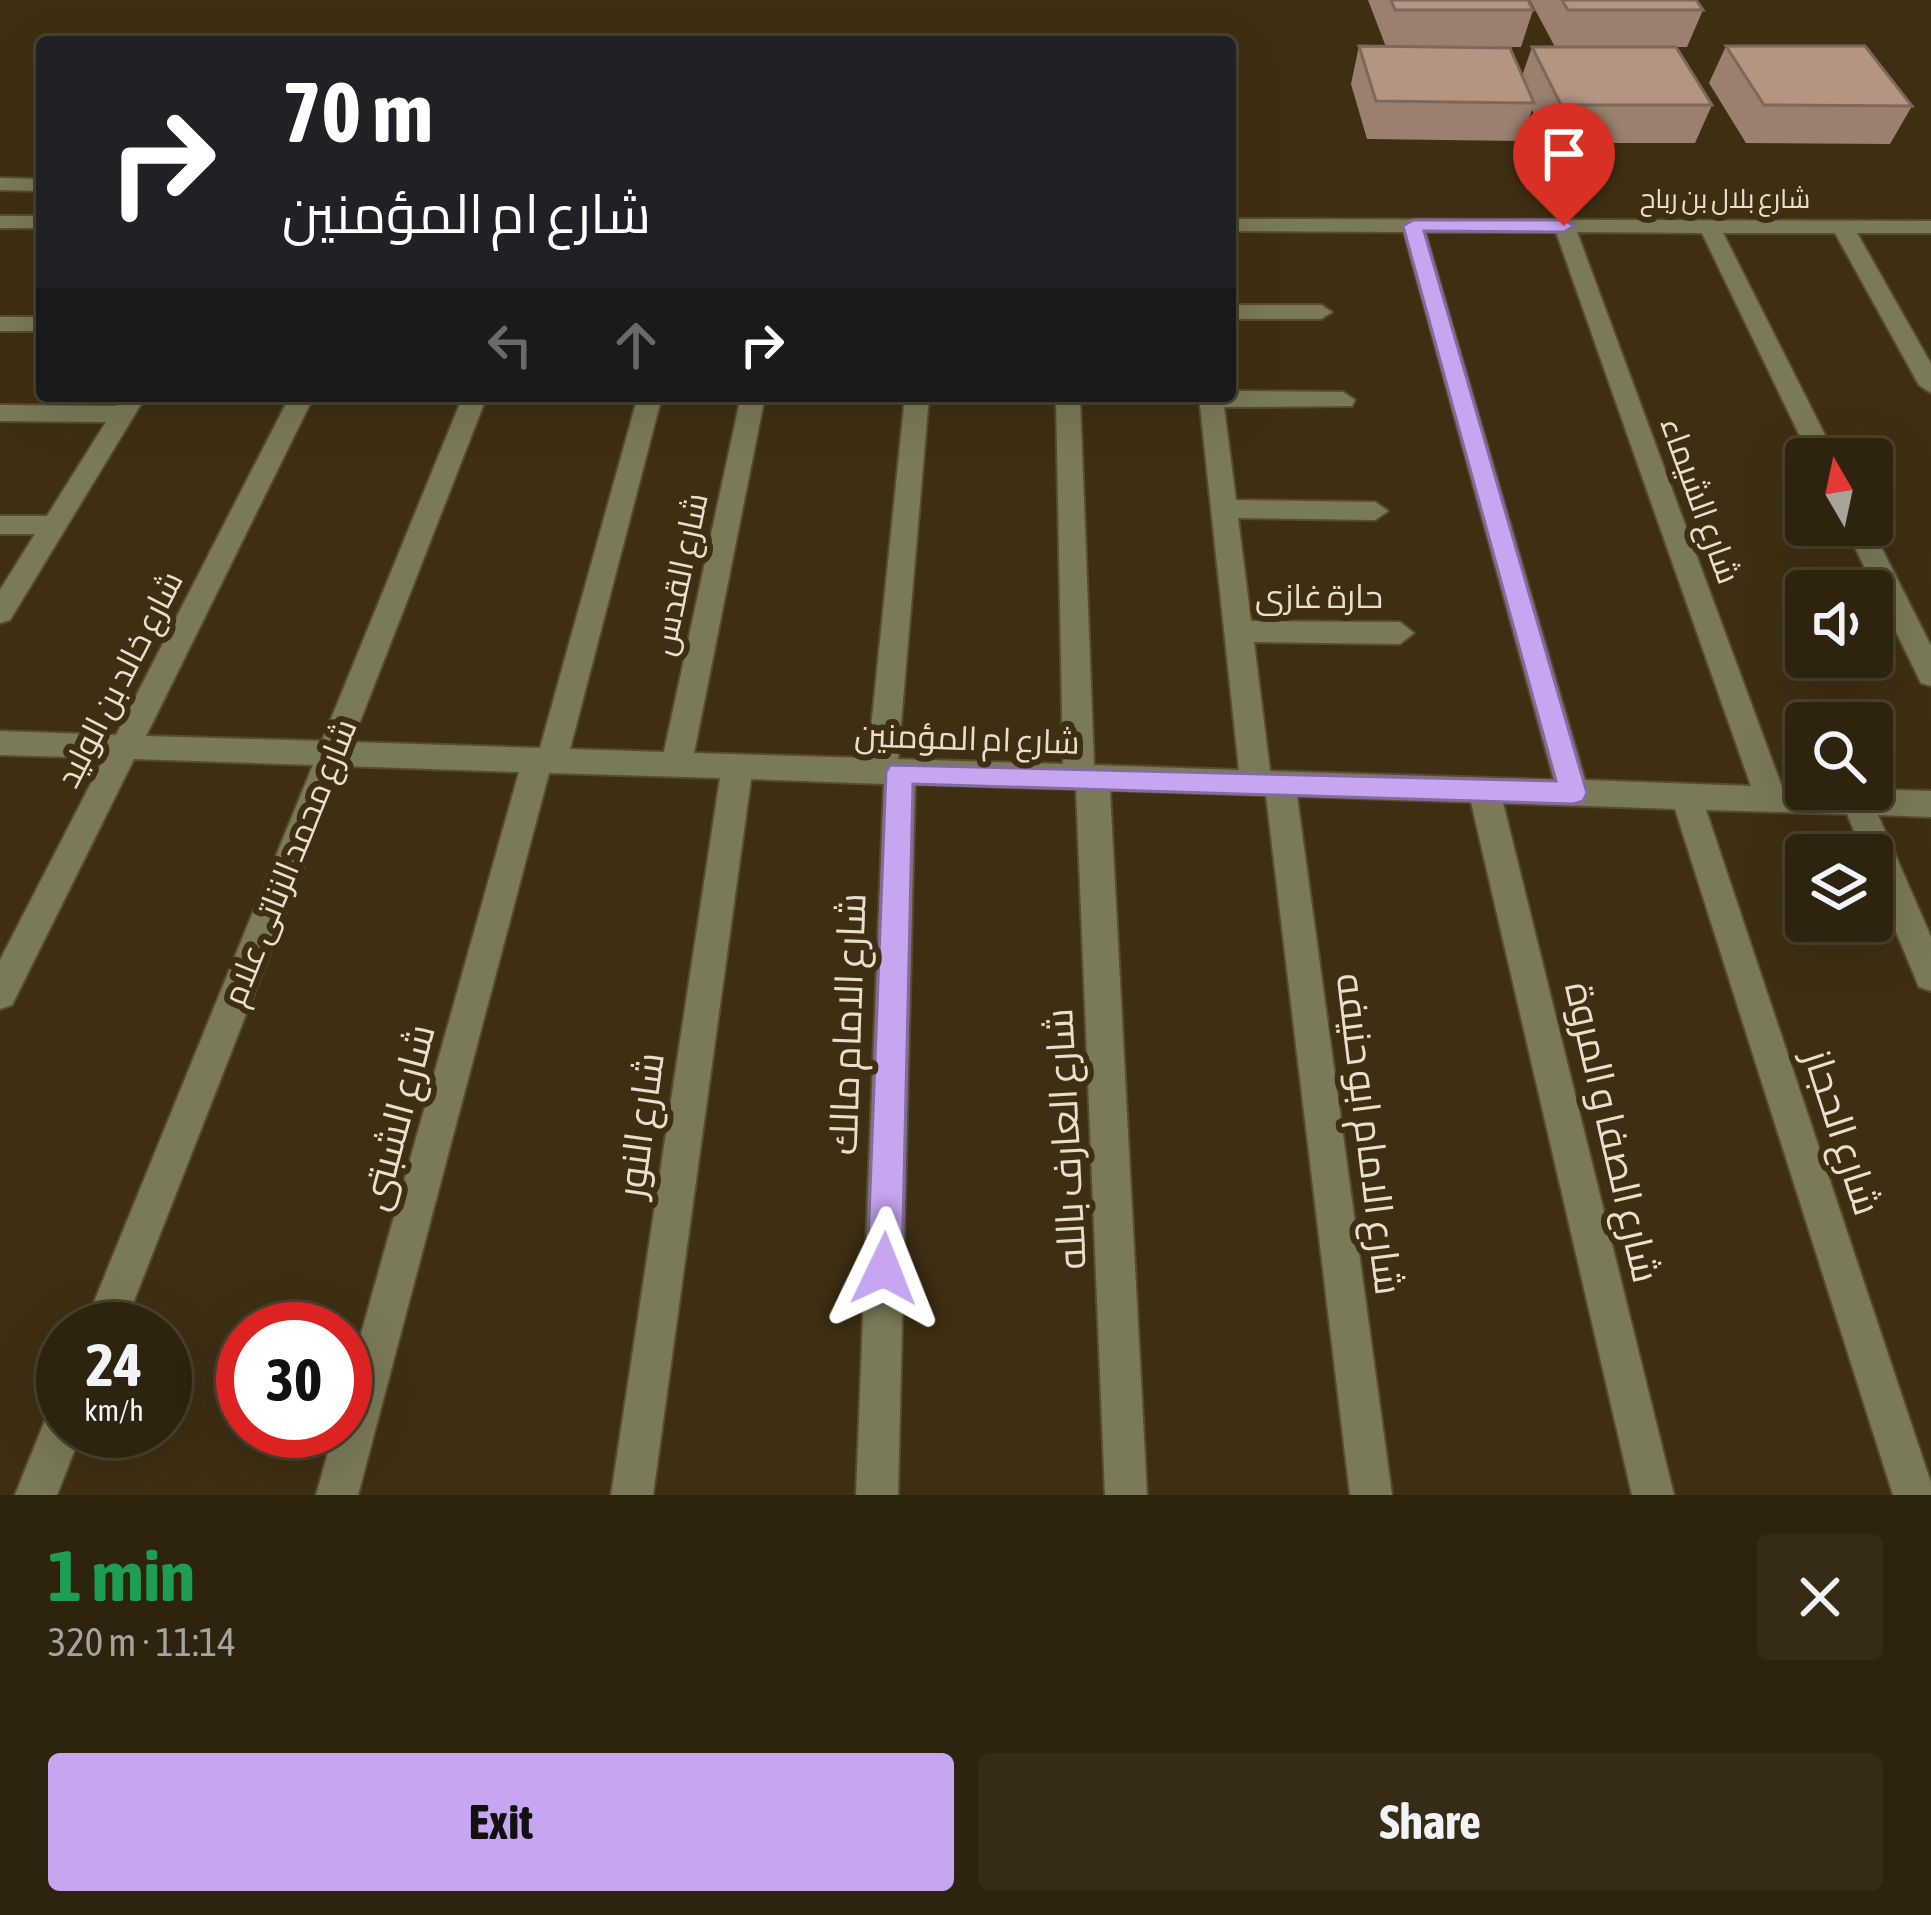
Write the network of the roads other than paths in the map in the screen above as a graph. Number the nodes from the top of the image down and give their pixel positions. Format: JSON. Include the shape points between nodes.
{"nodes":[{"id":1,"x":0,"y":184,"type":"edge"},
{"id":2,"x":36,"y":184,"type":"edge"},
{"id":3,"x":0,"y":222,"type":"edge"},
{"id":4,"x":36,"y":222,"type":"edge"},
{"id":5,"x":1236,"y":225,"type":"edge"},
{"id":6,"x":1413,"y":226,"type":"junction"},
{"id":7,"x":1564,"y":226,"type":"junction"},
{"id":8,"x":1709,"y":226,"type":"junction"},
{"id":9,"x":1842,"y":226,"type":"junction"},
{"id":10,"x":1931,"y":227,"type":"edge"},
{"id":11,"x":1236,"y":312,"type":"edge"},
{"id":12,"x":1322,"y":312,"type":"dead end"},
{"id":13,"x":0,"y":324,"type":"edge"},
{"id":14,"x":36,"y":324,"type":"edge"},
{"id":15,"x":1931,"y":385,"type":"edge"},
{"id":16,"x":1236,"y":398,"type":"edge"},
{"id":17,"x":1343,"y":400,"type":"dead end"},
{"id":18,"x":299,"y":402,"type":"edge"},
{"id":19,"x":474,"y":402,"type":"edge"},
{"id":20,"x":648,"y":402,"type":"edge"},
{"id":21,"x":752,"y":402,"type":"edge"},
{"id":22,"x":916,"y":402,"type":"edge"},
{"id":23,"x":1068,"y":402,"type":"edge"},
{"id":24,"x":1212,"y":402,"type":"edge"},
{"id":25,"x":128,"y":405,"type":"edge"},
{"id":26,"x":0,"y":413,"type":"edge"},
{"id":27,"x":1814,"y":438,"type":"edge"},
{"id":28,"x":1224,"y":509,"type":"junction"},
{"id":29,"x":1375,"y":511,"type":"dead end"},
{"id":30,"x":0,"y":524,"type":"edge"},
{"id":31,"x":54,"y":525,"type":"junction"},
{"id":32,"x":1867,"y":546,"type":"edge"},
{"id":33,"x":0,"y":613,"type":"edge"},
{"id":34,"x":1238,"y":632,"type":"junction"},
{"id":35,"x":1400,"y":633,"type":"dead end"},
{"id":36,"x":1931,"y":675,"type":"edge"},
{"id":37,"x":0,"y":743,"type":"edge"},
{"id":38,"x":124,"y":747,"type":"junction"},
{"id":39,"x":332,"y":754,"type":"junction"},
{"id":40,"x":544,"y":762,"type":"junction"},
{"id":41,"x":676,"y":766,"type":"junction"},
{"id":42,"x":737,"y":767,"type":"junction"},
{"id":43,"x":891,"y":772,"type":"junction"},
{"id":44,"x":1087,"y":778,"type":"junction"},
{"id":45,"x":1268,"y":784,"type":"junction"},
{"id":46,"x":1484,"y":790,"type":"junction"},
{"id":47,"x":1573,"y":793,"type":"junction"},
{"id":48,"x":1686,"y":796,"type":"junction"},
{"id":49,"x":1771,"y":799,"type":"junction"},
{"id":50,"x":1785,"y":799,"type":"edge"},
{"id":51,"x":1893,"y":802,"type":"edge"},
{"id":52,"x":1931,"y":804,"type":"edge"},
{"id":53,"x":1861,"y":810,"type":"edge"},
{"id":54,"x":1931,"y":976,"type":"edge"},
{"id":55,"x":0,"y":994,"type":"edge"},
{"id":56,"x":114,"y":1302,"type":"edge"},
{"id":57,"x":51,"y":1458,"type":"edge"},
{"id":58,"x":36,"y":1495,"type":"edge"},
{"id":59,"x":337,"y":1495,"type":"edge"},
{"id":60,"x":632,"y":1495,"type":"edge"},
{"id":61,"x":878,"y":1495,"type":"edge"},
{"id":62,"x":1126,"y":1495,"type":"edge"},
{"id":63,"x":1371,"y":1495,"type":"edge"},
{"id":64,"x":1653,"y":1495,"type":"edge"},
{"id":65,"x":1914,"y":1495,"type":"edge"}],
"edges":[{"from":1,"to":2,"type":"street"},
{"from":3,"to":4,"type":"street"},
{"from":5,"to":6,"type":"street","name":"شارع بلال بن رباح"},
{"from":6,"to":7,"type":"street","name":"شارع بلال بن رباح"},
{"from":6,"to":47,"type":"street"},
{"from":7,"to":8,"type":"street","name":"شارع بلال بن رباح"},
{"from":7,"to":49,"type":"street","name":"شارع الشيماء"},
{"from":8,"to":9,"type":"street","name":"شارع بلال بن رباح"},
{"from":8,"to":27,"type":"street"},
{"from":9,"to":10,"type":"street","name":"شارع بلال بن رباح"},
{"from":9,"to":15,"type":"street"},
{"from":11,"to":12,"type":"street"},
{"from":13,"to":14,"type":"street"},
{"from":16,"to":17,"type":"street"},
{"from":18,"to":38,"type":"street","name":"شارع خالد بن الوليد"},
{"from":19,"to":39,"type":"street","name":"شارع محمد الزناتى علام"},
{"from":20,"to":40,"type":"street","name":"شارع الشبتى"},
{"from":21,"to":41,"type":"street","name":"شارع القدس"},
{"from":22,"to":43,"type":"street","name":"شارع الامام مالك"},
{"from":23,"to":44,"type":"street","name":"شارع العارف بالله"},
{"from":24,"to":28,"type":"street","name":"شارع الامام ابو حنيفه"},
{"from":25,"to":26,"type":"street"},
{"from":25,"to":31,"type":"street"},
{"from":28,"to":29,"type":"street"},
{"from":28,"to":34,"type":"street","name":"شارع الامام ابو حنيفه"},
{"from":30,"to":31,"type":"street"},
{"from":31,"to":33,"type":"street"},
{"from":32,"to":36,"type":"street"},
{"from":34,"to":35,"type":"street","name":"حارة غازى"},
{"from":34,"to":45,"type":"street","name":"شارع الامام ابو حنيفه"},
{"from":37,"to":38,"type":"street","name":"شارع ام المؤمنين"},
{"from":38,"to":39,"type":"street","name":"شارع ام المؤمنين"},
{"from":38,"to":55,"type":"street","name":"شارع خالد بن الوليد"},
{"from":39,"to":40,"type":"street","name":"شارع ام المؤمنين"},
{"from":39,"to":56,"type":"street","name":"شارع محمد الزناتى علام"},
{"from":40,"to":41,"type":"street","name":"شارع ام المؤمنين"},
{"from":40,"to":59,"type":"street","name":"شارع الشبتى"},
{"from":41,"to":42,"type":"street","name":"شارع ام المؤمنين"},
{"from":42,"to":43,"type":"street","name":"شارع ام المؤمنين"},
{"from":42,"to":60,"type":"street","name":"شارع النور"},
{"from":43,"to":44,"type":"street","name":"شارع ام المؤمنين"},
{"from":43,"to":61,"type":"street","name":"شارع الامام مالك"},
{"from":44,"to":45,"type":"street","name":"شارع ام المؤمنين"},
{"from":44,"to":62,"type":"street","name":"شارع العارف بالله"},
{"from":45,"to":46,"type":"street","name":"شارع ام المؤمنين"},
{"from":45,"to":63,"type":"street","name":"شارع الامام ابو حنيفه"},
{"from":46,"to":47,"type":"street","name":"شارع ام المؤمنين"},
{"from":46,"to":64,"type":"street","name":"شارع الصفا و المروة"},
{"from":47,"to":48,"type":"street","name":"شارع ام المؤمنين"},
{"from":48,"to":49,"type":"street","name":"شارع ام المؤمنين"},
{"from":48,"to":65,"type":"street","name":"شارع الحجاز"},
{"from":49,"to":50,"type":"street","name":"شارع ام المؤمنين"},
{"from":51,"to":52,"type":"street","name":"شارع ام المؤمنين"},
{"from":53,"to":54,"type":"street"},
{"from":57,"to":58,"type":"street"}]}
